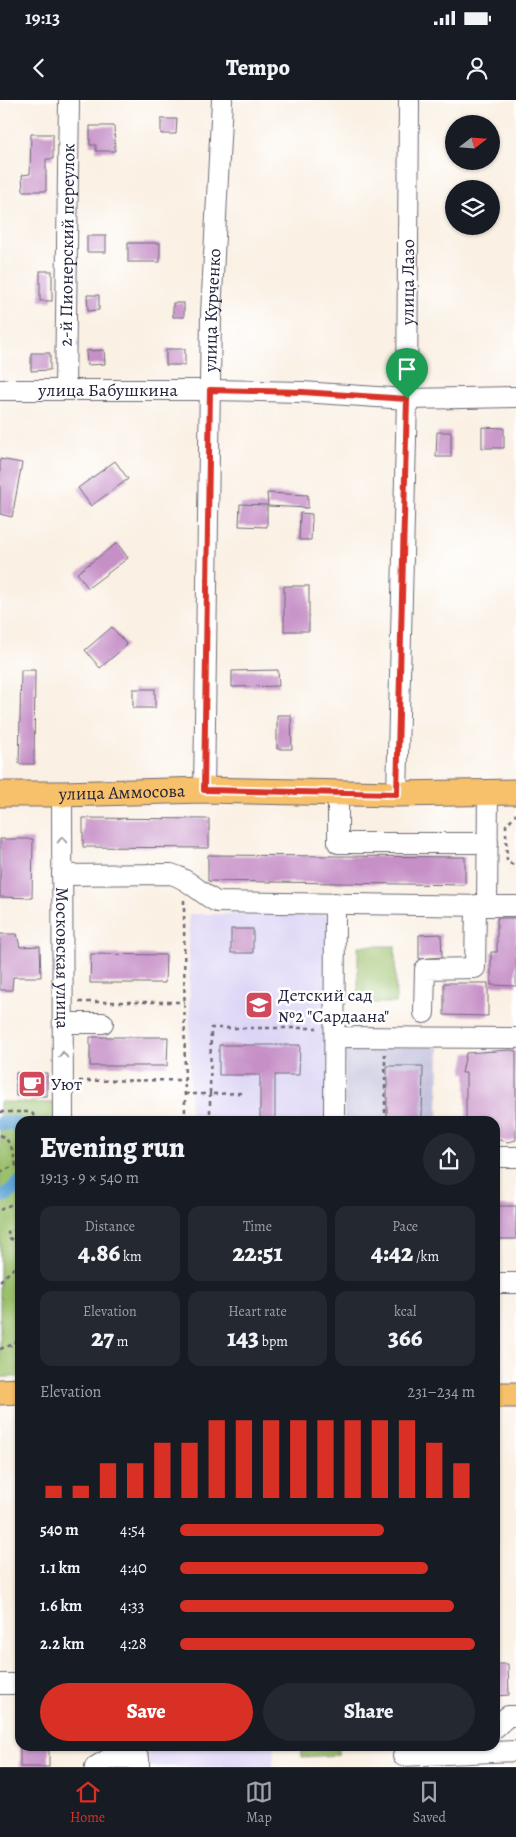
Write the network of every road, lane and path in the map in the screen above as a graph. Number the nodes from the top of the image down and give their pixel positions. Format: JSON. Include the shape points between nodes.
{"nodes":[{"id":1,"x":69,"y":100,"type":"edge"},
{"id":2,"x":222,"y":100,"type":"edge"},
{"id":3,"x":409,"y":100,"type":"edge"},
{"id":4,"x":0,"y":390,"type":"edge"},
{"id":5,"x":65,"y":390,"type":"junction"},
{"id":6,"x":210,"y":390,"type":"junction"},
{"id":7,"x":516,"y":397,"type":"edge"},
{"id":8,"x":407,"y":399,"type":"junction"},
{"id":9,"x":204,"y":790,"type":"junction"},
{"id":10,"x":338,"y":792,"type":"junction"},
{"id":11,"x":488,"y":792,"type":"junction"},
{"id":12,"x":516,"y":792,"type":"edge"},
{"id":13,"x":0,"y":794,"type":"edge"},
{"id":14,"x":62,"y":794,"type":"junction"},
{"id":15,"x":397,"y":794,"type":"junction"},
{"id":16,"x":516,"y":814,"type":"edge"},
{"id":17,"x":488,"y":844,"type":"junction"},
{"id":18,"x":516,"y":866,"type":"edge"},
{"id":19,"x":62,"y":875,"type":"junction"},
{"id":20,"x":184,"y":891,"type":"dead end"},
{"id":21,"x":335,"y":903,"type":"junction"},
{"id":22,"x":482,"y":906,"type":"junction"},
{"id":23,"x":516,"y":906,"type":"edge"},
{"id":24,"x":77,"y":1002,"type":"dead end"},
{"id":25,"x":185,"y":1002,"type":"junction"},
{"id":26,"x":424,"y":1012,"type":"dead end"},
{"id":27,"x":63,"y":1023,"type":"junction"},
{"id":28,"x":103,"y":1023,"type":"dead end"},
{"id":29,"x":326,"y":1033,"type":"junction"},
{"id":30,"x":385,"y":1038,"type":"junction"},
{"id":31,"x":516,"y":1038,"type":"edge"},
{"id":32,"x":77,"y":1080,"type":"dead end"},
{"id":33,"x":185,"y":1080,"type":"junction"},
{"id":34,"x":241,"y":1093,"type":"dead end"},
{"id":35,"x":185,"y":1094,"type":"junction"},
{"id":36,"x":210,"y":1094,"type":"junction"},
{"id":37,"x":0,"y":1112,"type":"edge"},
{"id":38,"x":33,"y":1116,"type":"edge"},
{"id":39,"x":63,"y":1116,"type":"edge"},
{"id":40,"x":185,"y":1116,"type":"edge"},
{"id":41,"x":210,"y":1116,"type":"edge"},
{"id":42,"x":334,"y":1116,"type":"edge"},
{"id":43,"x":385,"y":1116,"type":"edge"},
{"id":44,"x":0,"y":1135,"type":"edge"},
{"id":45,"x":500,"y":1156,"type":"edge"},
{"id":46,"x":15,"y":1157,"type":"edge"},
{"id":47,"x":516,"y":1157,"type":"edge"},
{"id":48,"x":15,"y":1167,"type":"edge"},
{"id":49,"x":0,"y":1172,"type":"edge"},
{"id":50,"x":15,"y":1202,"type":"edge"},
{"id":51,"x":0,"y":1210,"type":"edge"},
{"id":52,"x":15,"y":1230,"type":"edge"},
{"id":53,"x":15,"y":1241,"type":"edge"},
{"id":54,"x":15,"y":1266,"type":"edge"},
{"id":55,"x":0,"y":1281,"type":"edge"},
{"id":56,"x":500,"y":1283,"type":"edge"},
{"id":57,"x":516,"y":1283,"type":"edge"},
{"id":58,"x":15,"y":1343,"type":"edge"},
{"id":59,"x":0,"y":1349,"type":"edge"},
{"id":60,"x":15,"y":1391,"type":"edge"},
{"id":61,"x":0,"y":1392,"type":"edge"},
{"id":62,"x":500,"y":1395,"type":"edge"},
{"id":63,"x":516,"y":1395,"type":"edge"},
{"id":64,"x":0,"y":1684,"type":"edge"},
{"id":65,"x":15,"y":1684,"type":"edge"},
{"id":66,"x":516,"y":1716,"type":"edge"},
{"id":67,"x":500,"y":1723,"type":"edge"},
{"id":68,"x":516,"y":1751,"type":"edge"},
{"id":69,"x":403,"y":1756,"type":"edge"},
{"id":70,"x":95,"y":1767,"type":"edge"},
{"id":71,"x":139,"y":1767,"type":"edge"}],
"edges":[{"from":1,"to":5,"type":"street","name":"2-й Пионерский переулок"},
{"from":2,"to":6,"type":"street","name":"улица Курченко"},
{"from":3,"to":8,"type":"street","name":"улица Лазо"},
{"from":4,"to":5,"type":"street","name":"улица Бабушкина"},
{"from":5,"to":6,"type":"street","name":"улица Бабушкина"},
{"from":6,"to":8,"type":"street","name":"улица Бабушкина"},
{"from":6,"to":9,"type":"street","name":"улица Курченко"},
{"from":7,"to":8,"type":"street","name":"улица Бабушкина"},
{"from":8,"to":15,"type":"street","name":"улица Лазо"},
{"from":9,"to":10,"type":"main road","name":"улица Аммосова"},
{"from":9,"to":14,"type":"main road","name":"улица Аммосова"},
{"from":10,"to":15,"type":"main road","name":"улица Аммосова"},
{"from":10,"to":17,"type":"street","via":[[338,843]]},
{"from":11,"to":12,"type":"main road","name":"улица Аммосова"},
{"from":11,"to":15,"type":"main road","name":"улица Аммосова"},
{"from":11,"to":17,"type":"street"},
{"from":13,"to":14,"type":"main road","name":"улица Аммосова"},
{"from":19,"to":14,"type":"street","name":"Московская улица","one_way":true},
{"from":16,"to":18,"type":"path","via":[[506,825],[507,862]]},
{"from":17,"to":22,"type":"street"},
{"from":19,"to":21,"type":"street","via":[[171,874],[182,877],[217,902]]},
{"from":19,"to":27,"type":"street","name":"Московская улица"},
{"from":20,"to":25,"type":"path"},
{"from":21,"to":22,"type":"street"},
{"from":21,"to":29,"type":"street"},
{"from":22,"to":23,"type":"street"},
{"from":22,"to":26,"type":"street","via":[[475,968],[425,969]]},
{"from":24,"to":25,"type":"path"},
{"from":25,"to":33,"type":"path"},
{"from":27,"to":28,"type":"street"},
{"from":39,"to":27,"type":"street","name":"Московская улица","one_way":true},
{"from":29,"to":30,"type":"street"},
{"from":29,"to":36,"type":"path","via":[[211,1028]]},
{"from":29,"to":42,"type":"street"},
{"from":30,"to":31,"type":"street"},
{"from":30,"to":43,"type":"path"},
{"from":32,"to":33,"type":"path"},
{"from":33,"to":35,"type":"path"},
{"from":34,"to":36,"type":"path"},
{"from":35,"to":36,"type":"path"},
{"from":35,"to":40,"type":"path"},
{"from":36,"to":41,"type":"path"},
{"from":37,"to":38,"type":"path","via":[[30,1112]]},
{"from":44,"to":46,"type":"path","via":[[11,1146]]},
{"from":45,"to":47,"type":"street"},
{"from":48,"to":49,"type":"path"},
{"from":50,"to":51,"type":"path"},
{"from":52,"to":53,"type":"path","via":[[8,1232],[8,1237]]},
{"from":54,"to":55,"type":"path"},
{"from":56,"to":57,"type":"street"},
{"from":58,"to":59,"type":"path"},
{"from":60,"to":61,"type":"main road"},
{"from":62,"to":63,"type":"main road"},
{"from":64,"to":65,"type":"street"},
{"from":66,"to":67,"type":"street","via":[[508,1716]]},
{"from":68,"to":69,"type":"street"},
{"from":70,"to":71,"type":"street","via":[[110,1758],[140,1758]]}]}
